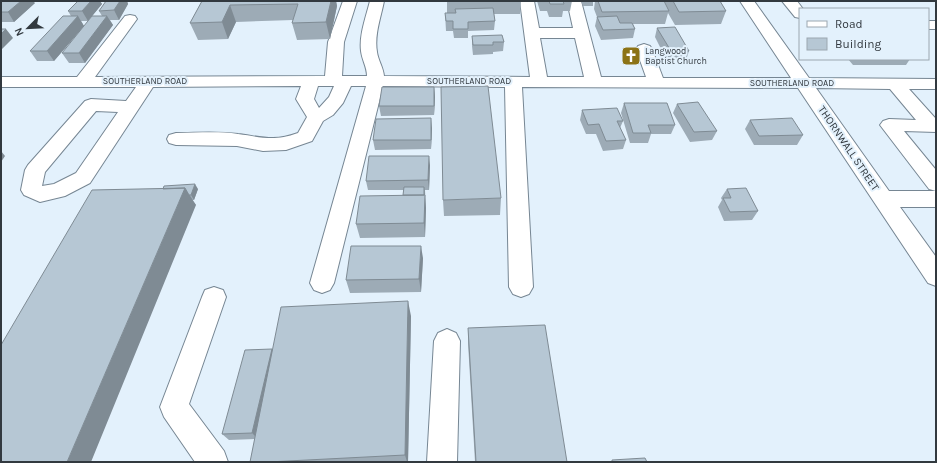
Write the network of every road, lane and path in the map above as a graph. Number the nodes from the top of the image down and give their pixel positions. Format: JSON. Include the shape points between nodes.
{"nodes":[{"id":1,"x":350,"y":1,"type":"edge"},
{"id":2,"x":377,"y":1,"type":"edge"},
{"id":3,"x":527,"y":1,"type":"edge"},
{"id":4,"x":574,"y":1,"type":"edge"},
{"id":5,"x":747,"y":1,"type":"edge"},
{"id":6,"x":789,"y":1,"type":"edge"},
{"id":7,"x":799,"y":13,"type":"edge"},
{"id":8,"x":130,"y":19,"type":"dead end"},
{"id":9,"x":532,"y":33,"type":"junction"},
{"id":10,"x":583,"y":33,"type":"junction"},
{"id":11,"x":644,"y":49,"type":"dead end"},
{"id":12,"x":148,"y":81,"type":"junction"},
{"id":13,"x":311,"y":81,"type":"junction"},
{"id":14,"x":339,"y":81,"type":"junction"},
{"id":15,"x":376,"y":81,"type":"junction"},
{"id":16,"x":1,"y":82,"type":"edge"},
{"id":17,"x":82,"y":82,"type":"junction"},
{"id":18,"x":513,"y":82,"type":"junction"},
{"id":19,"x":539,"y":82,"type":"junction"},
{"id":20,"x":594,"y":82,"type":"junction"},
{"id":21,"x":656,"y":82,"type":"junction"},
{"id":22,"x":804,"y":83,"type":"junction"},
{"id":23,"x":895,"y":84,"type":"junction"},
{"id":24,"x":936,"y":84,"type":"edge"},
{"id":25,"x":129,"y":107,"type":"junction"},
{"id":26,"x":316,"y":117,"type":"junction"},
{"id":27,"x":934,"y":126,"type":"edge"},
{"id":28,"x":176,"y":139,"type":"dead end"},
{"id":29,"x":936,"y":184,"type":"edge"},
{"id":30,"x":883,"y":199,"type":"junction"},
{"id":31,"x":936,"y":199,"type":"edge"},
{"id":32,"x":936,"y":276,"type":"edge"},
{"id":33,"x":322,"y":283,"type":"dead end"},
{"id":34,"x":522,"y":287,"type":"dead end"},
{"id":35,"x":214,"y":297,"type":"dead end"},
{"id":36,"x":447,"y":341,"type":"dead end"},
{"id":37,"x":213,"y":462,"type":"edge"},
{"id":38,"x":442,"y":462,"type":"edge"}],
"edges":[{"from":1,"to":14,"type":"street","via":[[336,42]]},
{"from":2,"to":15,"type":"street","via":[[368,42]]},
{"from":3,"to":9,"type":"street"},
{"from":4,"to":10,"type":"street"},
{"from":5,"to":22,"type":"street","name":"THORNWALL STREET"},
{"from":6,"to":7,"type":"street"},
{"from":8,"to":17,"type":"street"},
{"from":9,"to":10,"type":"street"},
{"from":9,"to":19,"type":"street"},
{"from":10,"to":20,"type":"street"},
{"from":11,"to":21,"type":"street"},
{"from":12,"to":13,"type":"street","name":"SOUTHERLAND ROAD"},
{"from":12,"to":17,"type":"street","name":"SOUTHERLAND ROAD"},
{"from":12,"to":25,"type":"street"},
{"from":13,"to":14,"type":"street","name":"SOUTHERLAND ROAD"},
{"from":13,"to":26,"type":"street","via":[[306,99]]},
{"from":14,"to":15,"type":"street","name":"SOUTHERLAND ROAD"},
{"from":14,"to":26,"type":"street","via":[[337,99],[327,111]]},
{"from":15,"to":18,"type":"street","name":"SOUTHERLAND ROAD"},
{"from":15,"to":33,"type":"street"},
{"from":16,"to":17,"type":"street","name":"SOUTHERLAND ROAD"},
{"from":18,"to":19,"type":"street","name":"SOUTHERLAND ROAD"},
{"from":18,"to":34,"type":"street"},
{"from":19,"to":20,"type":"street","name":"SOUTHERLAND ROAD"},
{"from":20,"to":21,"type":"street","name":"SOUTHERLAND ROAD"},
{"from":21,"to":22,"type":"street","name":"SOUTHERLAND ROAD"},
{"from":22,"to":23,"type":"street","name":"SOUTHERLAND ROAD"},
{"from":22,"to":30,"type":"street","name":"THORNWALL STREET"},
{"from":23,"to":24,"type":"street","name":"SOUTHERLAND ROAD"},
{"from":23,"to":27,"type":"street"},
{"from":25,"to":25,"type":"street","via":[[83,178],[58,192],[40,194],[30,190],[35,170],[92,105]]},
{"from":26,"to":28,"type":"street","via":[[305,137],[286,144]]},
{"from":27,"to":29,"type":"street","via":[[889,125]]},
{"from":30,"to":31,"type":"street"},
{"from":30,"to":32,"type":"street","name":"THORNWALL STREET"},
{"from":35,"to":37,"type":"street","via":[[174,407]]},
{"from":36,"to":38,"type":"street"}]}
